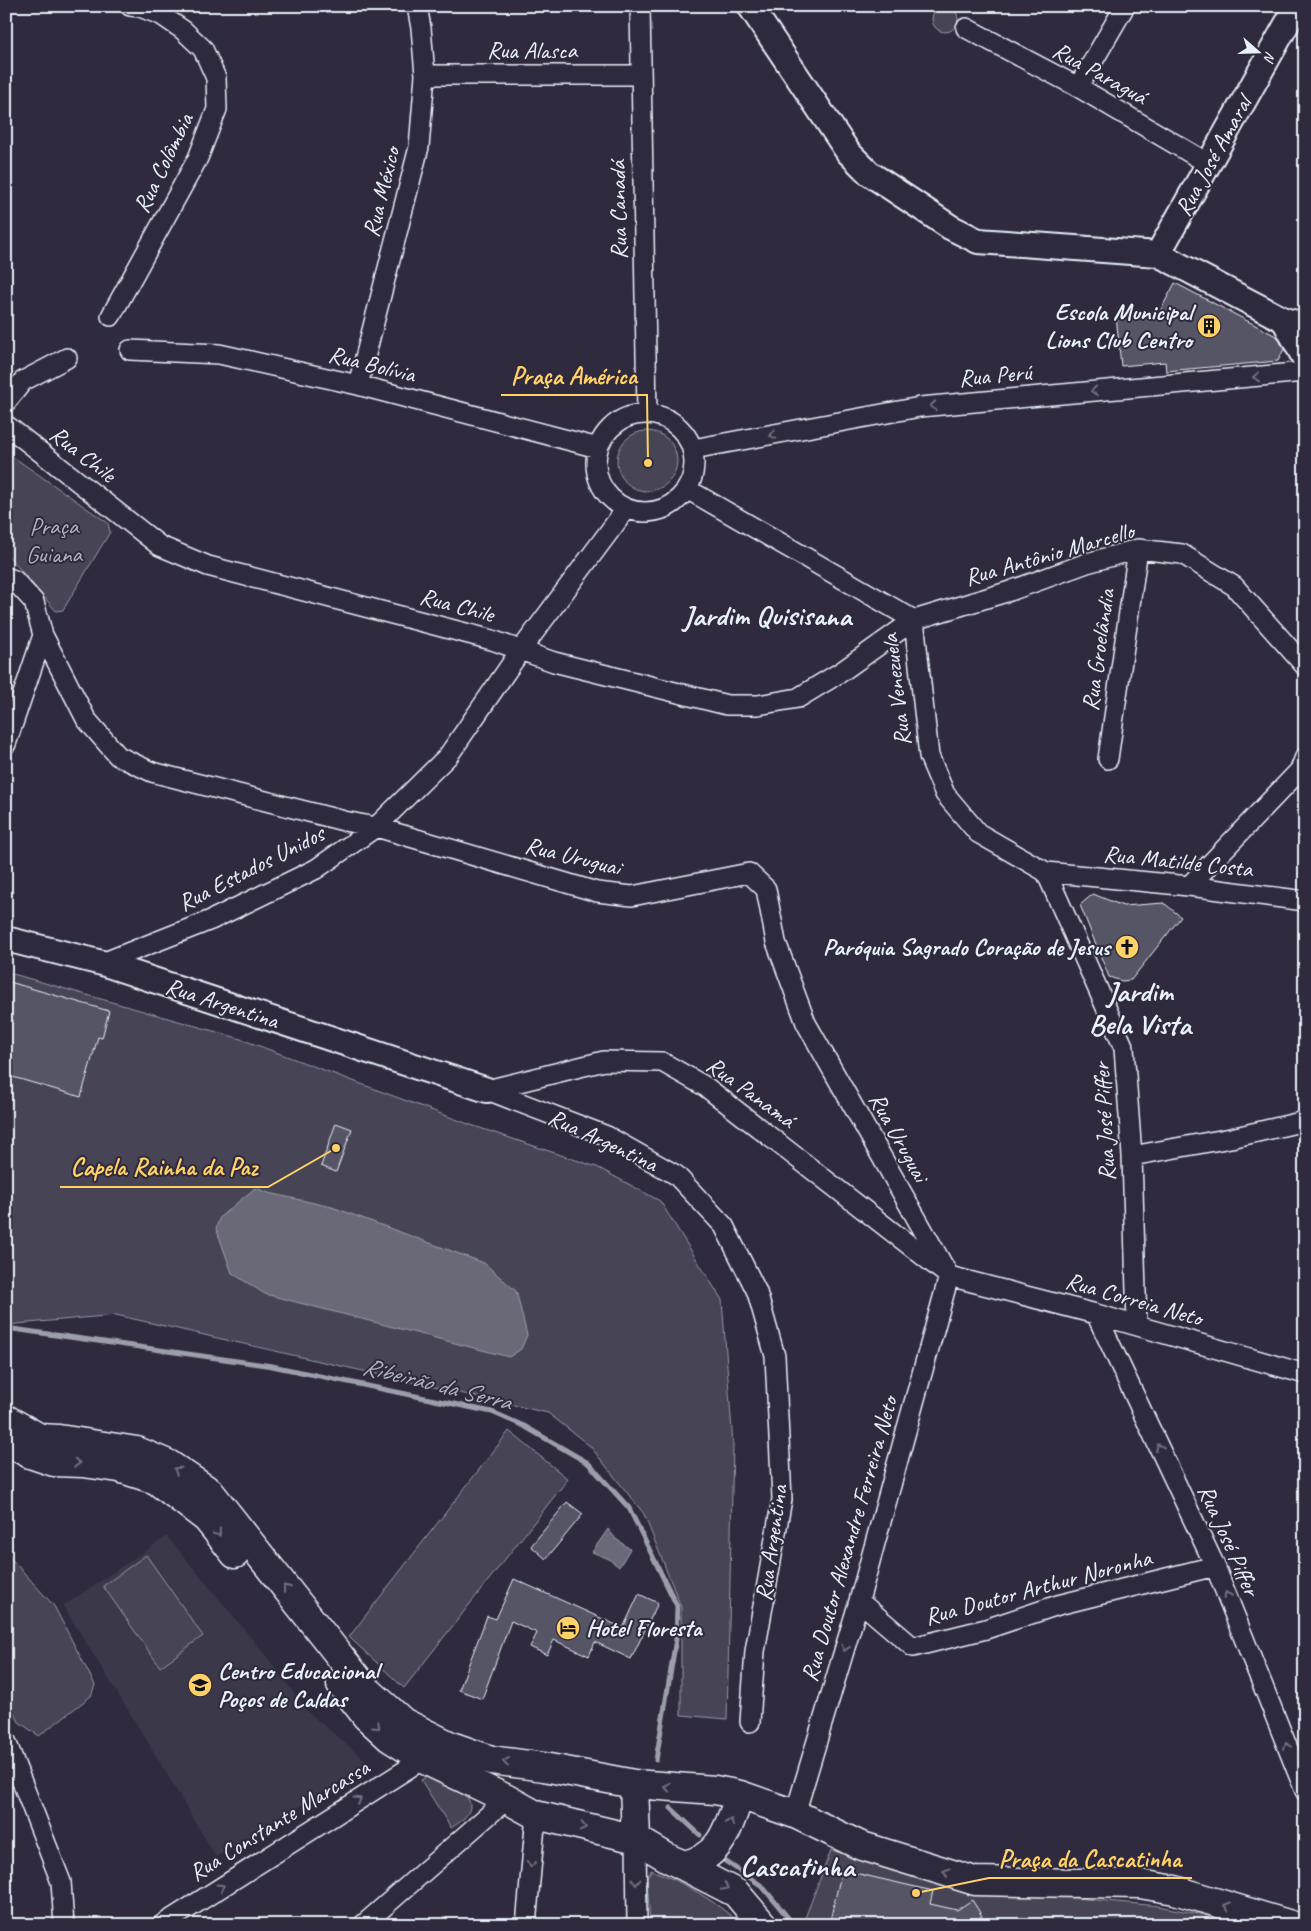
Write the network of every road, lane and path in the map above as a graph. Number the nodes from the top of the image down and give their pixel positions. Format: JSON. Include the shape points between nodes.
{"nodes":[{"id":1,"x":130,"y":6,"type":"edge"},
{"id":2,"x":417,"y":6,"type":"edge"},
{"id":3,"x":640,"y":6,"type":"edge"},
{"id":4,"x":750,"y":6,"type":"edge"},
{"id":5,"x":1125,"y":6,"type":"edge"},
{"id":6,"x":1297,"y":6,"type":"edge"},
{"id":7,"x":966,"y":28,"type":"dead end"},
{"id":8,"x":425,"y":75,"type":"junction"},
{"id":9,"x":640,"y":75,"type":"junction"},
{"id":10,"x":1078,"y":87,"type":"junction"},
{"id":11,"x":1208,"y":164,"type":"junction"},
{"id":12,"x":1158,"y":254,"type":"junction"},
{"id":13,"x":111,"y":316,"type":"dead end"},
{"id":14,"x":1294,"y":322,"type":"edge"},
{"id":15,"x":130,"y":350,"type":"dead end"},
{"id":16,"x":67,"y":358,"type":"dead end"},
{"id":17,"x":1305,"y":359,"type":"edge"},
{"id":18,"x":1305,"y":372,"type":"edge"},
{"id":19,"x":358,"y":385,"type":"junction"},
{"id":20,"x":6,"y":402,"type":"edge"},
{"id":21,"x":647,"y":413,"type":"junction"},
{"id":22,"x":6,"y":425,"type":"edge"},
{"id":23,"x":598,"y":448,"type":"junction"},
{"id":24,"x":693,"y":449,"type":"junction"},
{"id":25,"x":687,"y":489,"type":"junction"},
{"id":26,"x":626,"y":509,"type":"junction"},
{"id":27,"x":1138,"y":549,"type":"junction"},
{"id":28,"x":6,"y":578,"type":"edge"},
{"id":29,"x":914,"y":620,"type":"junction"},
{"id":30,"x":42,"y":635,"type":"junction"},
{"id":31,"x":521,"y":650,"type":"junction"},
{"id":32,"x":1305,"y":666,"type":"edge"},
{"id":33,"x":6,"y":744,"type":"edge"},
{"id":34,"x":1305,"y":757,"type":"edge"},
{"id":35,"x":1108,"y":759,"type":"dead end"},
{"id":36,"x":376,"y":827,"type":"junction"},
{"id":37,"x":1046,"y":872,"type":"junction"},
{"id":38,"x":1189,"y":886,"type":"junction"},
{"id":39,"x":1305,"y":902,"type":"edge"},
{"id":40,"x":6,"y":939,"type":"edge"},
{"id":41,"x":102,"y":964,"type":"junction"},
{"id":42,"x":487,"y":1090,"type":"junction"},
{"id":43,"x":1305,"y":1121,"type":"edge"},
{"id":44,"x":1132,"y":1156,"type":"junction"},
{"id":45,"x":949,"y":1276,"type":"junction"},
{"id":46,"x":1096,"y":1314,"type":"junction"},
{"id":47,"x":1137,"y":1325,"type":"junction"},
{"id":48,"x":1305,"y":1374,"type":"edge"},
{"id":49,"x":6,"y":1419,"type":"edge"},
{"id":50,"x":6,"y":1441,"type":"edge"},
{"id":51,"x":1215,"y":1566,"type":"junction"},
{"id":52,"x":859,"y":1601,"type":"junction"},
{"id":53,"x":750,"y":1722,"type":"dead end"},
{"id":54,"x":6,"y":1741,"type":"edge"},
{"id":55,"x":424,"y":1758,"type":"junction"},
{"id":56,"x":544,"y":1767,"type":"junction"},
{"id":57,"x":634,"y":1784,"type":"junction"},
{"id":58,"x":1305,"y":1791,"type":"edge"},
{"id":59,"x":740,"y":1795,"type":"junction"},
{"id":60,"x":507,"y":1799,"type":"junction"},
{"id":61,"x":795,"y":1814,"type":"junction"},
{"id":62,"x":536,"y":1815,"type":"junction"},
{"id":63,"x":636,"y":1839,"type":"junction"},
{"id":64,"x":668,"y":1858,"type":"junction"},
{"id":65,"x":185,"y":1919,"type":"edge"},
{"id":66,"x":64,"y":1925,"type":"edge"},
{"id":67,"x":162,"y":1925,"type":"edge"},
{"id":68,"x":363,"y":1925,"type":"edge"},
{"id":69,"x":526,"y":1925,"type":"edge"},
{"id":70,"x":637,"y":1925,"type":"edge"},
{"id":71,"x":763,"y":1925,"type":"edge"},
{"id":72,"x":1290,"y":1925,"type":"edge"}],
"edges":[{"from":1,"to":13,"type":"street","name":"Rua Colômbia","via":[[161,15],[203,49],[216,78],[217,109],[198,158]]},
{"from":2,"to":8,"type":"street","name":"Rua México"},
{"from":3,"to":9,"type":"street","name":"Rua Canadá"},
{"from":4,"to":12,"type":"street","via":[[848,152],[869,173],[950,227],[978,241]]},
{"from":5,"to":10,"type":"street"},
{"from":6,"to":11,"type":"street","name":"Rua José Amaral"},
{"from":7,"to":10,"type":"street","name":"Rua Paraguá"},
{"from":8,"to":9,"type":"street","name":"Rua Alasca"},
{"from":8,"to":19,"type":"street","name":"Rua México","via":[[419,147]]},
{"from":9,"to":21,"type":"street","name":"Rua Canadá"},
{"from":10,"to":11,"type":"street","name":"Rua Paraguá"},
{"from":11,"to":12,"type":"street","name":"Rua José Amaral"},
{"from":12,"to":14,"type":"street"},
{"from":14,"to":17,"type":"street"},
{"from":15,"to":19,"type":"street","name":"Rua Bolívia","via":[[219,354]]},
{"from":16,"to":20,"type":"street","via":[[23,381]]},
{"from":18,"to":24,"type":"street","name":"Rua Perú","one_way":true,"via":[[920,408]]},
{"from":19,"to":23,"type":"street","name":"Rua Bolívia"},
{"from":21,"to":23,"type":"street","via":[[631,415],[617,422]]},
{"from":21,"to":24,"type":"street","via":[[662,416],[676,424]]},
{"from":22,"to":31,"type":"street","name":"Rua Chile","via":[[160,546],[208,566]]},
{"from":23,"to":26,"type":"street","via":[[598,477],[604,490]]},
{"from":24,"to":25,"type":"street","via":[[695,463]]},
{"from":25,"to":26,"type":"street","via":[[678,500],[660,510],[640,512]]},
{"from":25,"to":29,"type":"street","name":"Rua Venezuela"},
{"from":26,"to":31,"type":"street","name":"Rua Estados Unidos"},
{"from":27,"to":29,"type":"street","name":"Rua Antônio Marcello"},
{"from":27,"to":32,"type":"street","name":"Rua Antônio Marcello","via":[[1182,554],[1234,586]]},
{"from":27,"to":35,"type":"street","name":"Rua Groelândia"},
{"from":28,"to":30,"type":"street","name":"Rua Uruguai","via":[[14,580],[34,602]]},
{"from":29,"to":31,"type":"street","name":"Rua Chile","via":[[798,698],[758,705],[727,705],[554,662]]},
{"from":29,"to":37,"type":"street","name":"Rua Venezuela","via":[[929,756],[945,794],[978,833]]},
{"from":30,"to":33,"type":"street"},
{"from":30,"to":36,"type":"street","name":"Rua Uruguai","via":[[86,719],[118,756],[152,772]]},
{"from":31,"to":36,"type":"street","name":"Rua Estados Unidos","via":[[448,756]]},
{"from":34,"to":38,"type":"street","via":[[1300,770]]},
{"from":36,"to":41,"type":"street","name":"Rua Estados Unidos","via":[[316,869],[211,920]]},
{"from":36,"to":45,"type":"street","name":"Rua Uruguai","via":[[597,892],[632,896],[749,873],[766,889],[776,942],[806,1023]]},
{"from":37,"to":38,"type":"street","name":"Rua Matilde Costa"},
{"from":37,"to":44,"type":"street","name":"Rua José Piffer","via":[[1124,1048]]},
{"from":38,"to":39,"type":"street","name":"Rua Matilde Costa"},
{"from":40,"to":41,"type":"street","name":"Rua Argentina"},
{"from":41,"to":42,"type":"street","name":"Rua Argentina"},
{"from":42,"to":45,"type":"street","name":"Rua Panamá","via":[[604,1061],[662,1062],[706,1087]]},
{"from":42,"to":53,"type":"street","name":"Rua Argentina","via":[[607,1136],[676,1175],[724,1226],[757,1292],[775,1356],[782,1499],[755,1651]]},
{"from":43,"to":44,"type":"street"},
{"from":44,"to":47,"type":"street","name":"Rua José Piffer"},
{"from":45,"to":46,"type":"street","name":"Rua Correia Neto"},
{"from":45,"to":52,"type":"street","name":"Rua Doutor Alexandre Ferreira Neto"},
{"from":46,"to":47,"type":"street","name":"Rua Correia Neto"},
{"from":51,"to":46,"type":"street","name":"Rua José Piffer","one_way":true},
{"from":47,"to":48,"type":"street","name":"Rua Correia Neto"},
{"from":56,"to":49,"type":"main road","one_way":true,"via":[[491,1760],[451,1746],[403,1722],[348,1668],[210,1492],[168,1464],[137,1451],[40,1438]]},
{"from":50,"to":55,"type":"main road","one_way":true,"via":[[54,1462],[83,1462],[119,1468],[156,1480],[177,1494],[207,1519],[366,1716],[390,1738]]},
{"from":51,"to":52,"type":"street","name":"Rua Doutor Arthur Noronha","via":[[913,1647]]},
{"from":58,"to":51,"type":"street","name":"Rua José Piffer","one_way":true},
{"from":52,"to":61,"type":"street","name":"Rua Doutor Alexandre Ferreira Neto","one_way":true},
{"from":54,"to":66,"type":"street","via":[[61,1882]]},
{"from":55,"to":60,"type":"main road"},
{"from":65,"to":55,"type":"street","name":"Rua Constante Marcassa","one_way":true},
{"from":56,"to":57,"type":"main road"},
{"from":56,"to":60,"type":"main road"},
{"from":59,"to":57,"type":"main road","one_way":true},
{"from":57,"to":63,"type":"main road"},
{"from":59,"to":61,"type":"main road"},
{"from":64,"to":59,"type":"main road","one_way":true,"via":[[684,1865],[703,1859],[712,1852],[726,1832]]},
{"from":60,"to":62,"type":"main road"},
{"from":60,"to":68,"type":"street"},
{"from":72,"to":61,"type":"main road","one_way":true,"via":[[1175,1890],[1140,1884],[975,1881],[859,1845]]},
{"from":62,"to":63,"type":"main road","one_way":true},
{"from":62,"to":69,"type":"street","one_way":true},
{"from":63,"to":64,"type":"main road"},
{"from":63,"to":70,"type":"street","one_way":true},
{"from":64,"to":71,"type":"main road","one_way":true,"via":[[736,1893]]},
{"from":65,"to":67,"type":"street","name":"Rua Constante Marcassa"}]}
